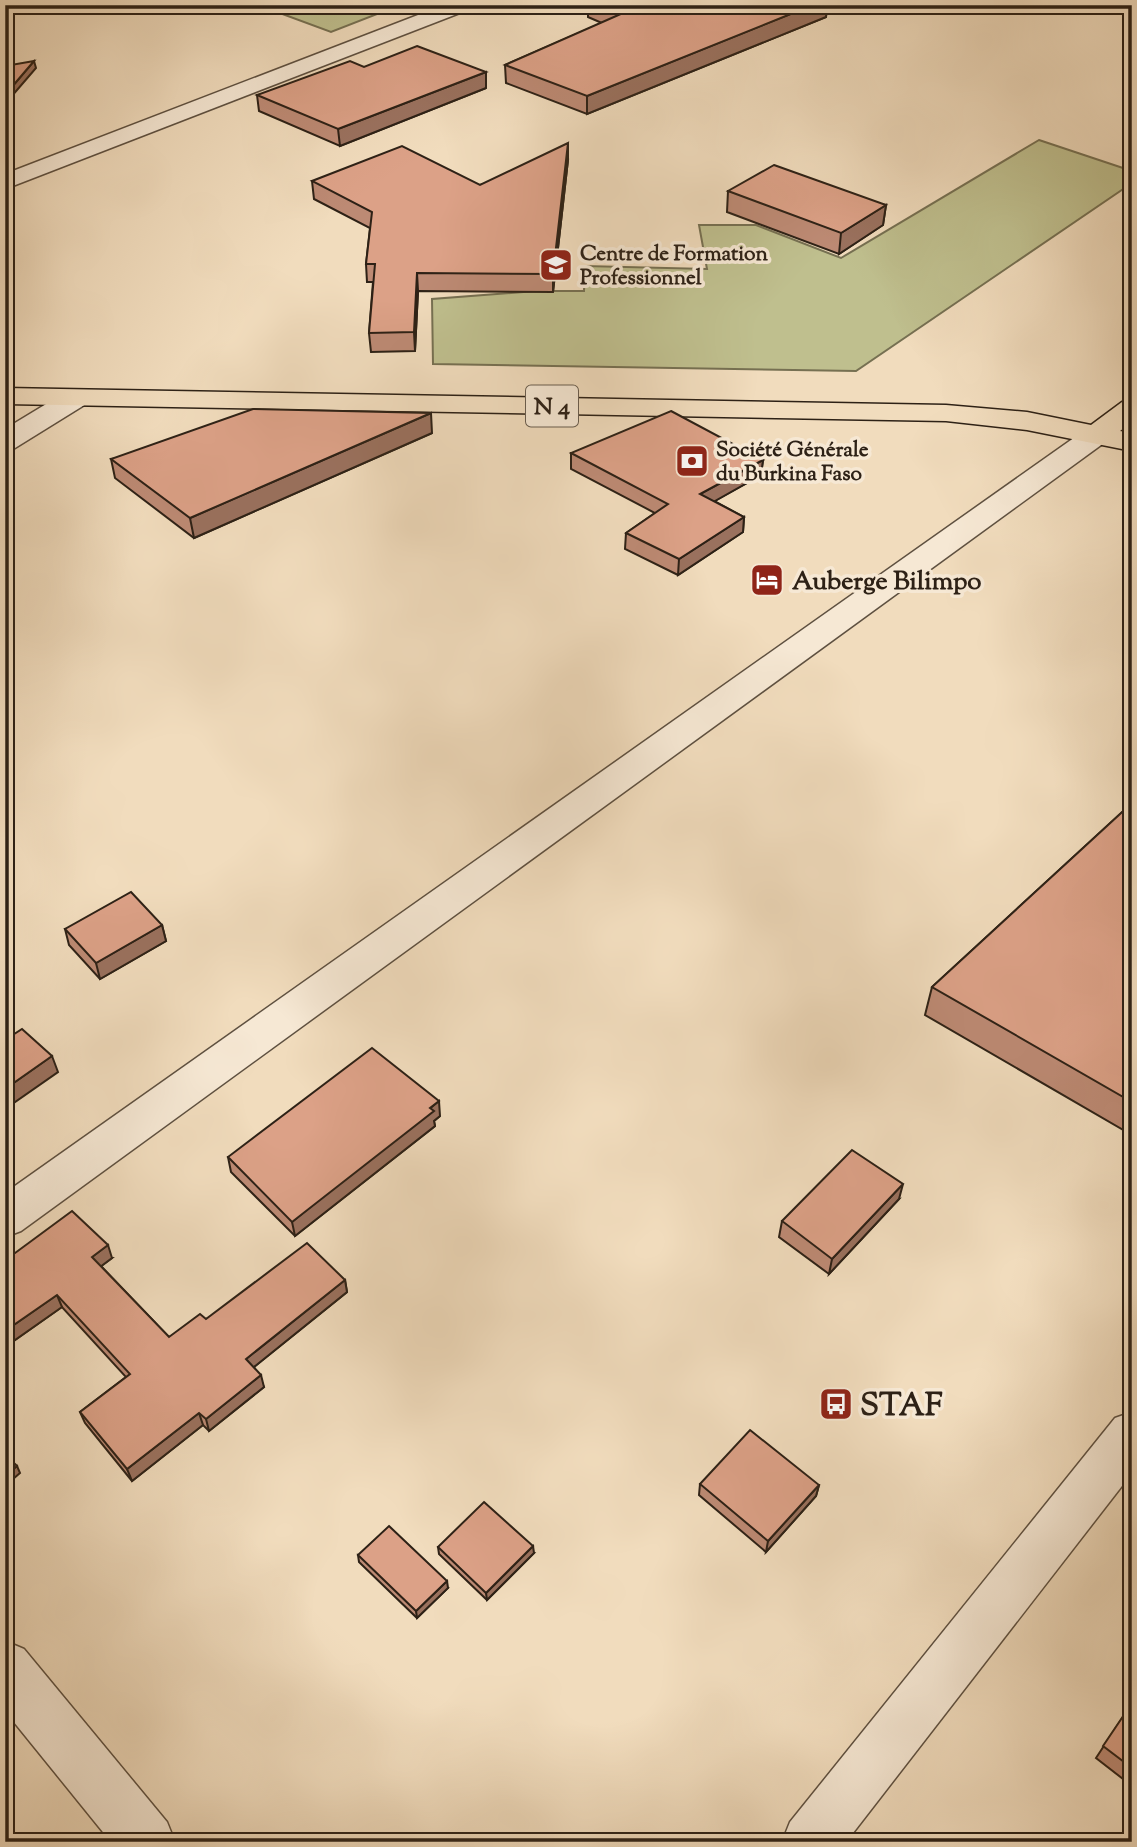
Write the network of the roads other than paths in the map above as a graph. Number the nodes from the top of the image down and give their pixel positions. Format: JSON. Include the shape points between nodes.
{"nodes":[{"id":1,"x":463,"y":5,"type":"edge"},
{"id":2,"x":5,"y":182,"type":"edge"},
{"id":3,"x":5,"y":396,"type":"edge"},
{"id":4,"x":76,"y":398,"type":"junction"},
{"id":5,"x":1132,"y":408,"type":"edge"},
{"id":6,"x":1115,"y":438,"type":"edge"},
{"id":7,"x":5,"y":442,"type":"edge"},
{"id":8,"x":10,"y":1211,"type":"edge"},
{"id":9,"x":1132,"y":1434,"type":"edge"},
{"id":10,"x":5,"y":1668,"type":"edge"},
{"id":11,"x":147,"y":1842,"type":"edge"},
{"id":12,"x":810,"y":1842,"type":"edge"}],
"edges":[{"from":1,"to":2,"type":"street"},
{"from":3,"to":4,"type":"highway","number":"N 4"},
{"from":4,"to":6,"type":"highway","number":"N 4","via":[[946,413],[1027,421]]},
{"from":4,"to":7,"type":"street"},
{"from":5,"to":6,"type":"highway"},
{"from":6,"to":8,"type":"street"},
{"from":9,"to":12,"type":"street"},
{"from":10,"to":11,"type":"street"}]}
